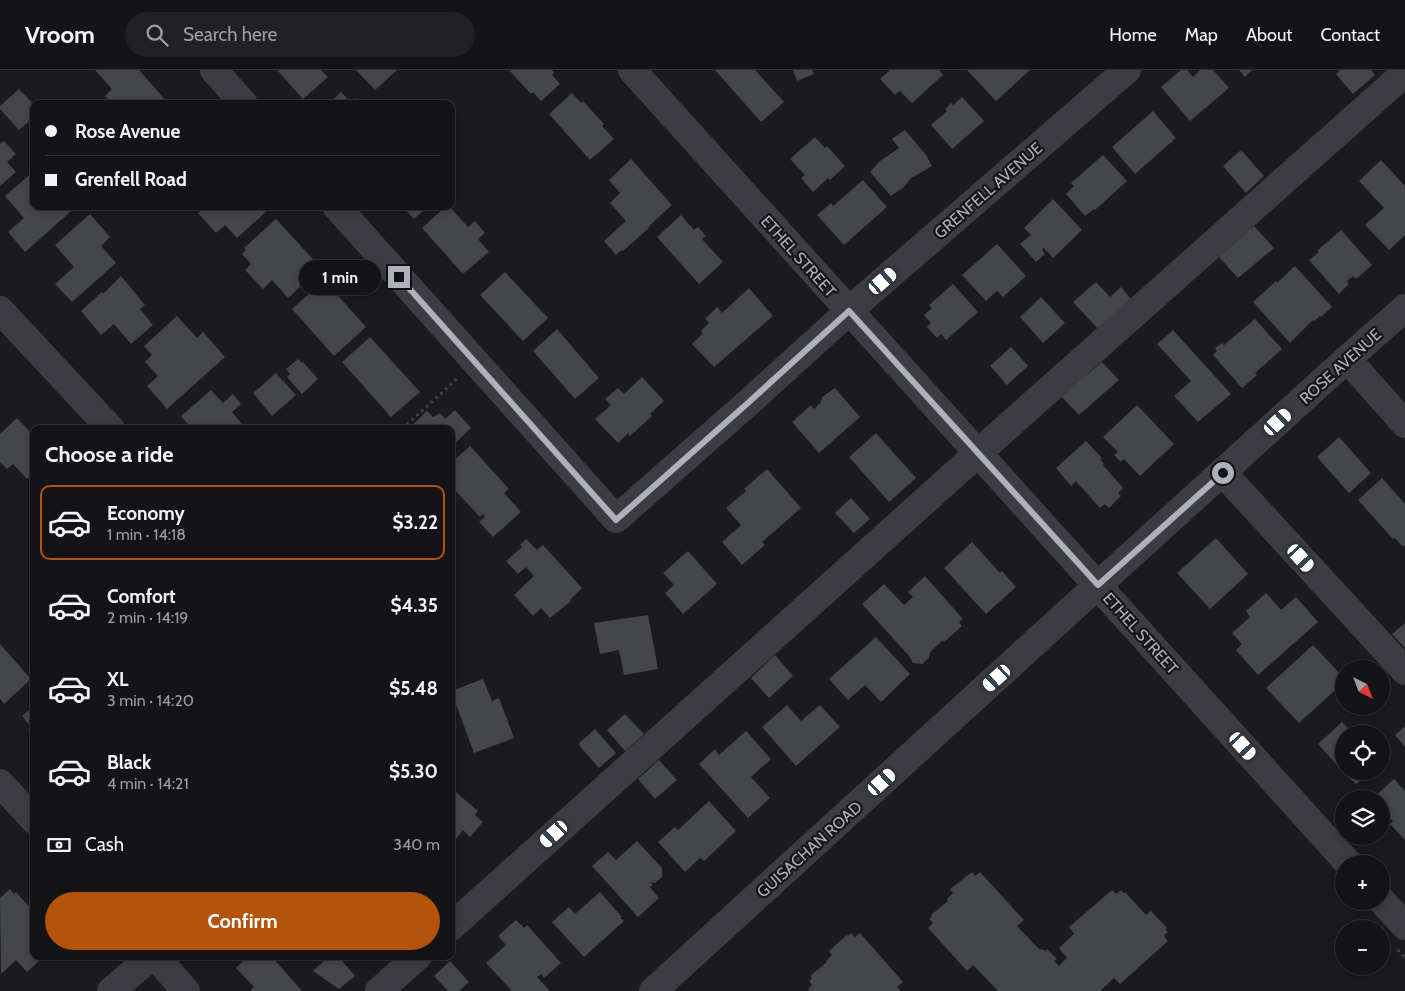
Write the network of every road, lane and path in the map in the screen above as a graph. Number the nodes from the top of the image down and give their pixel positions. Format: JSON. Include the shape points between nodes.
{"nodes":[{"id":1,"x":214,"y":70,"type":"edge"},
{"id":2,"x":632,"y":70,"type":"edge"},
{"id":3,"x":1127,"y":70,"type":"edge"},
{"id":4,"x":1405,"y":73,"type":"edge"},
{"id":5,"x":240,"y":100,"type":"edge"},
{"id":6,"x":340,"y":210,"type":"edge"},
{"id":7,"x":1405,"y":308,"type":"edge"},
{"id":8,"x":0,"y":310,"type":"edge"},
{"id":9,"x":849,"y":311,"type":"junction"},
{"id":10,"x":1347,"y":359,"type":"junction"},
{"id":11,"x":475,"y":362,"type":"junction"},
{"id":12,"x":1405,"y":424,"type":"edge"},
{"id":13,"x":107,"y":425,"type":"edge"},
{"id":14,"x":406,"y":425,"type":"edge"},
{"id":15,"x":978,"y":454,"type":"junction"},
{"id":16,"x":1223,"y":473,"type":"junction"},
{"id":17,"x":1098,"y":585,"type":"junction"},
{"id":18,"x":1405,"y":671,"type":"edge"},
{"id":19,"x":0,"y":783,"type":"edge"},
{"id":20,"x":30,"y":816,"type":"edge"},
{"id":21,"x":1341,"y":855,"type":"edge"},
{"id":22,"x":1390,"y":910,"type":"edge"},
{"id":23,"x":455,"y":922,"type":"edge"},
{"id":24,"x":1405,"y":926,"type":"edge"},
{"id":25,"x":149,"y":960,"type":"edge"},
{"id":26,"x":158,"y":960,"type":"edge"},
{"id":27,"x":414,"y":960,"type":"edge"},
{"id":28,"x":111,"y":991,"type":"edge"},
{"id":29,"x":186,"y":991,"type":"edge"},
{"id":30,"x":379,"y":991,"type":"edge"},
{"id":31,"x":653,"y":991,"type":"edge"}],
"edges":[{"from":1,"to":5,"type":"street"},
{"from":2,"to":9,"type":"street","name":"ETHEL STREET"},
{"from":3,"to":9,"type":"street","name":"GRENFELL AVENUE"},
{"from":4,"to":15,"type":"street"},
{"from":6,"to":11,"type":"street"},
{"from":7,"to":10,"type":"street","name":"ROSE AVENUE"},
{"from":8,"to":13,"type":"street"},
{"from":9,"to":11,"type":"street","name":"GRENFELL AVENUE","via":[[616,520]]},
{"from":9,"to":15,"type":"street","name":"ETHEL STREET"},
{"from":10,"to":12,"type":"street"},
{"from":10,"to":16,"type":"street","name":"ROSE AVENUE"},
{"from":11,"to":14,"type":"path"},
{"from":15,"to":17,"type":"street","name":"ETHEL STREET"},
{"from":15,"to":23,"type":"street"},
{"from":16,"to":17,"type":"street","name":"ROSE AVENUE"},
{"from":16,"to":18,"type":"street"},
{"from":17,"to":21,"type":"street","name":"ETHEL STREET"},
{"from":17,"to":31,"type":"street","name":"GUISACHAN ROAD"},
{"from":19,"to":20,"type":"street"},
{"from":22,"to":24,"type":"street"},
{"from":25,"to":28,"type":"street"},
{"from":26,"to":29,"type":"street"},
{"from":27,"to":30,"type":"street"}]}
